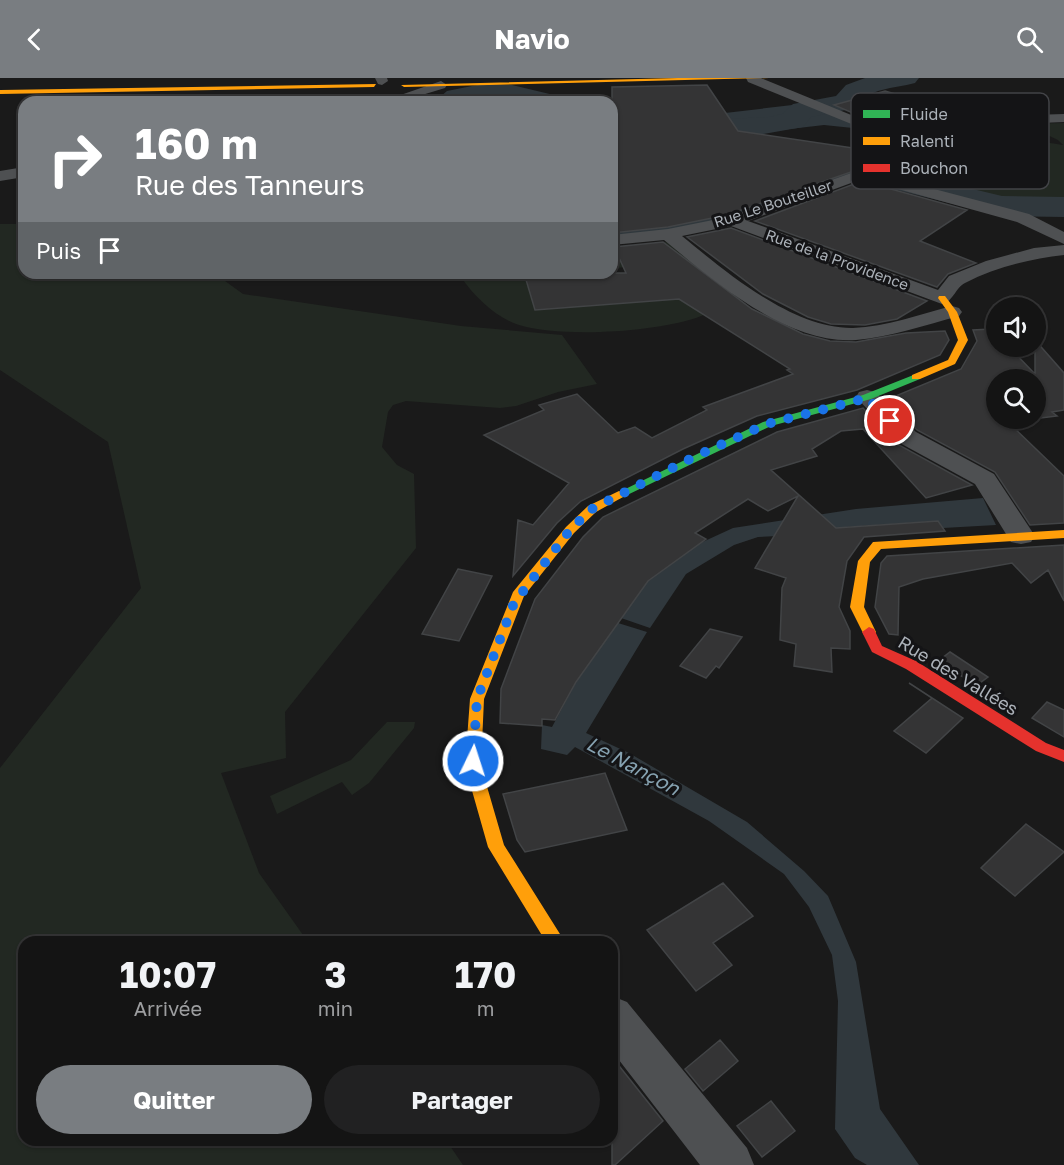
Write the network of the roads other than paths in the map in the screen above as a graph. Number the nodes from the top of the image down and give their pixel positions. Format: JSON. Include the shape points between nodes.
{"nodes":[{"id":1,"x":737,"y":78,"type":"edge"},
{"id":2,"x":766,"y":78,"type":"edge"},
{"id":3,"x":665,"y":79,"type":"edge"},
{"id":4,"x":752,"y":79,"type":"edge"},
{"id":5,"x":379,"y":81,"type":"edge"},
{"id":6,"x":0,"y":92,"type":"edge"},
{"id":7,"x":399,"y":93,"type":"edge"},
{"id":8,"x":1049,"y":118,"type":"edge"},
{"id":9,"x":1064,"y":118,"type":"edge"},
{"id":10,"x":851,"y":120,"type":"edge"},
{"id":11,"x":18,"y":173,"type":"edge"},
{"id":12,"x":0,"y":176,"type":"edge"},
{"id":13,"x":851,"y":178,"type":"edge"},
{"id":14,"x":916,"y":189,"type":"edge"},
{"id":15,"x":732,"y":221,"type":"junction"},
{"id":16,"x":668,"y":234,"type":"junction"},
{"id":17,"x":618,"y":239,"type":"edge"},
{"id":18,"x":1064,"y":239,"type":"edge"},
{"id":19,"x":1064,"y":250,"type":"edge"},
{"id":20,"x":947,"y":305,"type":"junction"},
{"id":21,"x":861,"y":399,"type":"junction"},
{"id":22,"x":1019,"y":532,"type":"junction"},
{"id":23,"x":1064,"y":534,"type":"edge"},
{"id":24,"x":1064,"y":756,"type":"edge"},
{"id":25,"x":552,"y":936,"type":"edge"},
{"id":26,"x":618,"y":1025,"type":"edge"},
{"id":27,"x":730,"y":1165,"type":"edge"}],
"edges":[{"from":1,"to":3,"type":"street"},
{"from":1,"to":4,"type":"street"},
{"from":2,"to":4,"type":"street"},
{"from":3,"to":7,"type":"street","via":[[441,85]]},
{"from":4,"to":10,"type":"street"},
{"from":5,"to":6,"type":"street"},
{"from":5,"to":7,"type":"street","via":[[380,88]]},
{"from":8,"to":9,"type":"street"},
{"from":11,"to":12,"type":"street"},
{"from":13,"to":15,"type":"street","name":"Rue Le Bouteiller"},
{"from":14,"to":18,"type":"street","via":[[1023,218]]},
{"from":15,"to":16,"type":"street","name":"Rue Le Bouteiller"},
{"from":15,"to":20,"type":"street","name":"Rue de la Providence"},
{"from":16,"to":17,"type":"street","name":"Rue Le Bouteiller"},
{"from":16,"to":20,"type":"street","via":[[723,279],[809,328],[853,334]]},
{"from":19,"to":20,"type":"street","via":[[1034,253],[956,280]]},
{"from":20,"to":21,"type":"street","via":[[963,340],[952,362]]},
{"from":21,"to":22,"type":"street","via":[[906,437],[985,479]]},
{"from":21,"to":25,"type":"street","via":[[767,424],[592,509],[518,595],[477,699],[473,766],[496,847]]},
{"from":22,"to":23,"type":"street","name":"Rue des Vallées"},
{"from":22,"to":24,"type":"street","name":"Rue des Vallées","via":[[877,545],[864,561],[857,607],[877,649],[911,665],[1041,747]]},
{"from":26,"to":27,"type":"street"}]}
